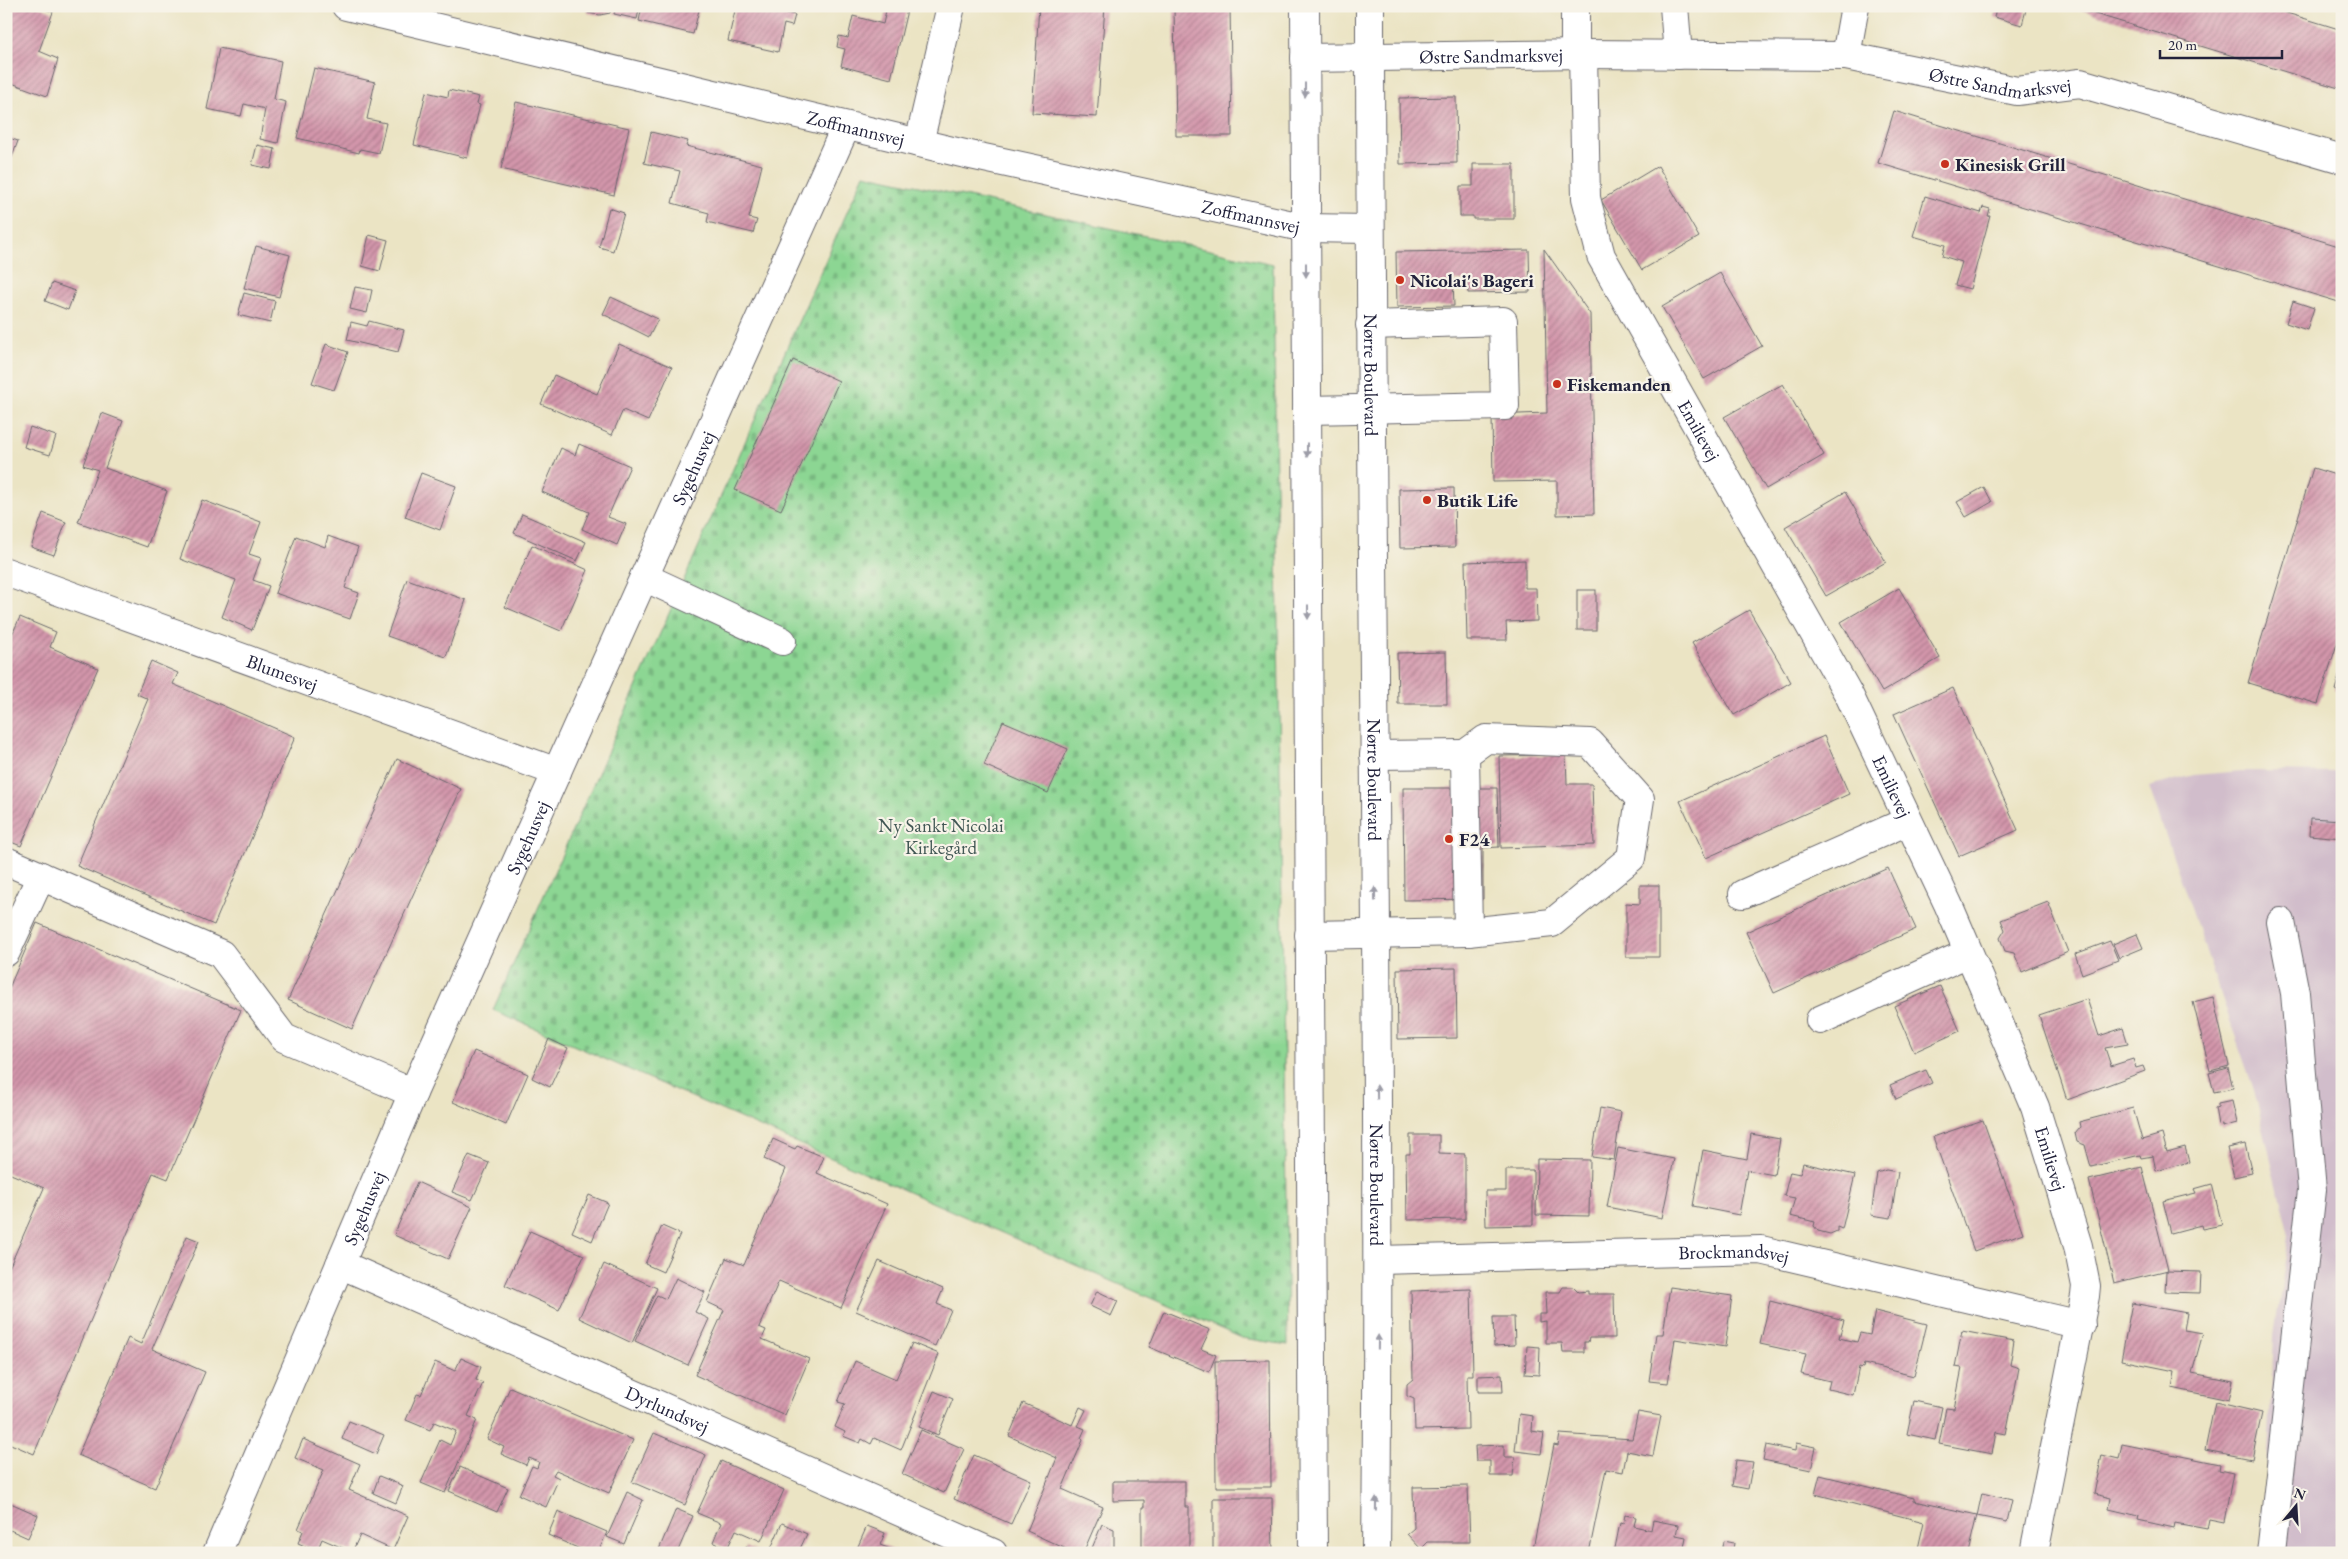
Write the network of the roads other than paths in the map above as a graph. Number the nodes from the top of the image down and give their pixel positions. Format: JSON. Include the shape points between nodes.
{"nodes":[{"id":1,"x":346,"y":6,"type":"edge"},
{"id":2,"x":951,"y":6,"type":"edge"},
{"id":3,"x":1305,"y":6,"type":"edge"},
{"id":4,"x":1370,"y":6,"type":"edge"},
{"id":5,"x":1575,"y":6,"type":"edge"},
{"id":6,"x":1674,"y":6,"type":"edge"},
{"id":7,"x":1855,"y":6,"type":"edge"},
{"id":8,"x":1579,"y":55,"type":"junction"},
{"id":9,"x":1678,"y":55,"type":"junction"},
{"id":10,"x":1846,"y":56,"type":"junction"},
{"id":11,"x":1305,"y":58,"type":"junction"},
{"id":12,"x":1370,"y":58,"type":"junction"},
{"id":13,"x":846,"y":126,"type":"junction"},
{"id":14,"x":919,"y":143,"type":"junction"},
{"id":15,"x":2342,"y":159,"type":"edge"},
{"id":16,"x":1306,"y":228,"type":"junction"},
{"id":17,"x":1369,"y":229,"type":"junction"},
{"id":18,"x":1370,"y":324,"type":"junction"},
{"id":19,"x":1307,"y":410,"type":"junction"},
{"id":20,"x":1371,"y":410,"type":"junction"},
{"id":21,"x":6,"y":572,"type":"edge"},
{"id":22,"x":644,"y":577,"type":"junction"},
{"id":23,"x":782,"y":641,"type":"dead end"},
{"id":24,"x":1465,"y":754,"type":"junction"},
{"id":25,"x":1374,"y":755,"type":"junction"},
{"id":26,"x":557,"y":772,"type":"junction"},
{"id":27,"x":1908,"y":821,"type":"junction"},
{"id":28,"x":6,"y":862,"type":"edge"},
{"id":29,"x":40,"y":876,"type":"junction"},
{"id":30,"x":1743,"y":894,"type":"dead end"},
{"id":31,"x":2281,"y":922,"type":"dead end"},
{"id":32,"x":1468,"y":932,"type":"junction"},
{"id":33,"x":1376,"y":934,"type":"junction"},
{"id":34,"x":1310,"y":935,"type":"junction"},
{"id":35,"x":6,"y":952,"type":"edge"},
{"id":36,"x":1968,"y":953,"type":"junction"},
{"id":37,"x":1820,"y":1020,"type":"dead end"},
{"id":38,"x":413,"y":1093,"type":"junction"},
{"id":39,"x":1379,"y":1260,"type":"junction"},
{"id":40,"x":340,"y":1264,"type":"junction"},
{"id":41,"x":2080,"y":1325,"type":"junction"},
{"id":42,"x":217,"y":1553,"type":"edge"},
{"id":43,"x":993,"y":1553,"type":"edge"},
{"id":44,"x":1313,"y":1553,"type":"edge"},
{"id":45,"x":1376,"y":1553,"type":"edge"},
{"id":46,"x":2034,"y":1553,"type":"edge"},
{"id":47,"x":2271,"y":1553,"type":"edge"}],
"edges":[{"from":1,"to":13,"type":"street","name":"Zoffmannsvej"},
{"from":2,"to":14,"type":"street"},
{"from":3,"to":11,"type":"street"},
{"from":4,"to":12,"type":"street","name":"Nørre Boulevard"},
{"from":5,"to":8,"type":"street","name":"Emilievej"},
{"from":6,"to":9,"type":"street"},
{"from":7,"to":10,"type":"street"},
{"from":8,"to":9,"type":"street","name":"Østre Sandmarksvej"},
{"from":8,"to":12,"type":"street","name":"Østre Sandmarksvej"},
{"from":8,"to":27,"type":"street","name":"Emilievej","via":[[1586,198],[1601,256],[1849,695]]},
{"from":9,"to":10,"type":"street","name":"Østre Sandmarksvej"},
{"from":10,"to":15,"type":"street","name":"Østre Sandmarksvej","via":[[2017,91],[2080,83]]},
{"from":11,"to":12,"type":"street","name":"Østre Sandmarksvej"},
{"from":11,"to":16,"type":"street","one_way":true},
{"from":12,"to":17,"type":"street","name":"Nørre Boulevard"},
{"from":13,"to":14,"type":"street","name":"Zoffmannsvej"},
{"from":13,"to":22,"type":"street","name":"Sygehusvej"},
{"from":14,"to":16,"type":"street","name":"Zoffmannsvej"},
{"from":16,"to":17,"type":"street","name":"Zoffmannsvej"},
{"from":16,"to":19,"type":"street","one_way":true},
{"from":17,"to":18,"type":"street","name":"Nørre Boulevard"},
{"from":18,"to":20,"type":"street","name":"Nørre Boulevard"},
{"from":18,"to":20,"type":"street","via":[[1503,321],[1505,406]]},
{"from":19,"to":20,"type":"street"},
{"from":19,"to":34,"type":"street","one_way":true},
{"from":20,"to":25,"type":"street","name":"Nørre Boulevard"},
{"from":21,"to":26,"type":"street","name":"Blumesvej"},
{"from":22,"to":23,"type":"street"},
{"from":22,"to":26,"type":"street","name":"Sygehusvej"},
{"from":24,"to":25,"type":"street"},
{"from":24,"to":32,"type":"street"},
{"from":24,"to":32,"type":"street","via":[[1486,739],[1590,743],[1640,799],[1631,858],[1552,923]]},
{"from":33,"to":25,"type":"street","name":"Nørre Boulevard","one_way":true},
{"from":26,"to":38,"type":"street","name":"Sygehusvej"},
{"from":27,"to":30,"type":"street"},
{"from":27,"to":36,"type":"street","name":"Emilievej"},
{"from":28,"to":29,"type":"street"},
{"from":29,"to":35,"type":"street"},
{"from":29,"to":38,"type":"street","via":[[222,954],[284,1038]]},
{"from":31,"to":47,"type":"street","via":[[2295,993],[2312,1190]]},
{"from":32,"to":33,"type":"street"},
{"from":33,"to":34,"type":"street"},
{"from":39,"to":33,"type":"street","name":"Nørre Boulevard","one_way":true},
{"from":34,"to":44,"type":"street"},
{"from":36,"to":37,"type":"street"},
{"from":36,"to":41,"type":"street","name":"Emilievej","via":[[2035,1107],[2078,1246],[2086,1286]]},
{"from":38,"to":40,"type":"street","name":"Sygehusvej"},
{"from":39,"to":41,"type":"street","name":"Brockmandsvej","via":[[1761,1250]]},
{"from":45,"to":39,"type":"street","name":"Nørre Boulevard","one_way":true},
{"from":40,"to":42,"type":"street","name":"Sygehusvej"},
{"from":40,"to":43,"type":"street","name":"Dyrlundsvej"},
{"from":41,"to":46,"type":"street","name":"Emilievej"}]}
